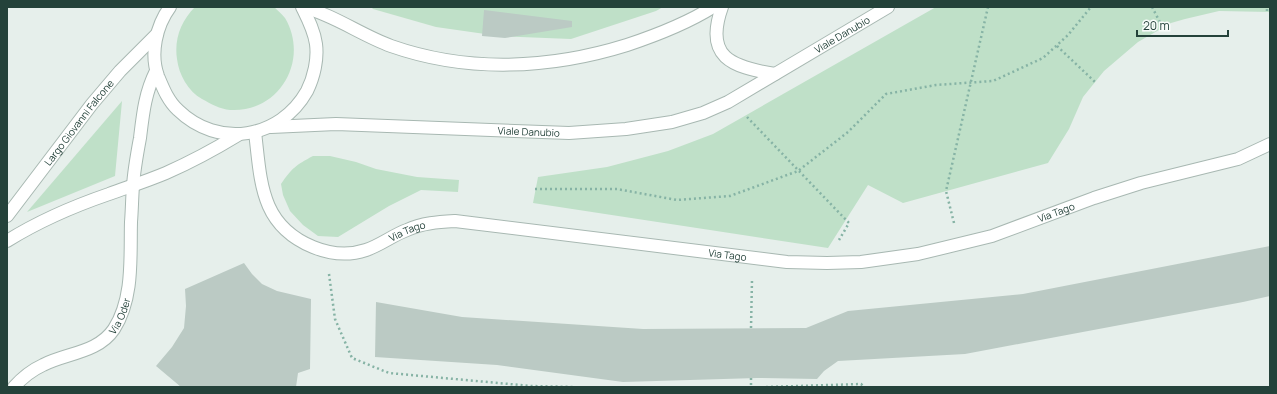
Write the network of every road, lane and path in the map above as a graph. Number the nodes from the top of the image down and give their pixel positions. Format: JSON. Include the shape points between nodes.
{"nodes":[{"id":1,"x":170,"y":7,"type":"edge"},
{"id":2,"x":302,"y":7,"type":"edge"},
{"id":3,"x":713,"y":7,"type":"edge"},
{"id":4,"x":722,"y":7,"type":"edge"},
{"id":5,"x":888,"y":7,"type":"edge"},
{"id":6,"x":988,"y":7,"type":"edge"},
{"id":7,"x":1091,"y":7,"type":"edge"},
{"id":8,"x":1152,"y":7,"type":"edge"},
{"id":9,"x":1267,"y":7,"type":"edge"},
{"id":10,"x":1267,"y":11,"type":"dead end"},
{"id":11,"x":1163,"y":28,"type":"dead end"},
{"id":12,"x":157,"y":34,"type":"junction"},
{"id":13,"x":1056,"y":46,"type":"junction"},
{"id":14,"x":156,"y":70,"type":"junction"},
{"id":15,"x":775,"y":74,"type":"junction"},
{"id":16,"x":971,"y":82,"type":"junction"},
{"id":17,"x":1095,"y":82,"type":"dead end"},
{"id":18,"x":737,"y":96,"type":"junction"},
{"id":19,"x":270,"y":127,"type":"junction"},
{"id":20,"x":255,"y":132,"type":"junction"},
{"id":21,"x":238,"y":135,"type":"junction"},
{"id":22,"x":1270,"y":144,"type":"edge"},
{"id":23,"x":798,"y":171,"type":"junction"},
{"id":24,"x":133,"y":185,"type":"junction"},
{"id":25,"x":535,"y":189,"type":"dead end"},
{"id":26,"x":7,"y":216,"type":"edge"},
{"id":27,"x":7,"y":241,"type":"edge"},
{"id":28,"x":960,"y":244,"type":"junction"},
{"id":29,"x":326,"y":252,"type":"junction"},
{"id":30,"x":752,"y":258,"type":"junction"},
{"id":31,"x":827,"y":263,"type":"junction"},
{"id":32,"x":751,"y":328,"type":"dead end"},
{"id":33,"x":751,"y":378,"type":"dead end"},
{"id":34,"x":14,"y":387,"type":"edge"},
{"id":35,"x":574,"y":387,"type":"edge"},
{"id":36,"x":751,"y":387,"type":"edge"},
{"id":37,"x":766,"y":387,"type":"edge"},
{"id":38,"x":864,"y":387,"type":"edge"}],
"edges":[{"from":1,"to":12,"type":"street","name":"Largo Giovanni Falcone","via":[[164,14]]},
{"from":2,"to":3,"type":"street","via":[[315,10],[391,45],[418,54],[463,62],[507,65],[554,62],[608,51],[674,28]]},
{"from":2,"to":19,"type":"street","name":"Largo Giovanni Falcone","via":[[311,24],[316,44],[316,64],[311,84],[292,111]]},
{"from":4,"to":15,"type":"street","via":[[716,26],[717,44],[722,53],[738,66]]},
{"from":5,"to":15,"type":"street","name":"Viale Danubio"},
{"from":6,"to":16,"type":"path"},
{"from":7,"to":13,"type":"path"},
{"from":8,"to":11,"type":"path"},
{"from":9,"to":10,"type":"path"},
{"from":12,"to":14,"type":"street","name":"Largo Giovanni Falcone","via":[[154,52]]},
{"from":12,"to":26,"type":"street","name":"Largo Giovanni Falcone","via":[[105,88]]},
{"from":13,"to":16,"type":"path","via":[[1043,58],[992,81]]},
{"from":13,"to":17,"type":"path"},
{"from":14,"to":21,"type":"street","name":"Largo Giovanni Falcone","via":[[164,92],[177,110],[195,124],[216,132]]},
{"from":14,"to":24,"type":"street","name":"Largo Giovanni Falcone","via":[[148,88]]},
{"from":15,"to":18,"type":"street","name":"Viale Danubio"},
{"from":16,"to":23,"type":"path","via":[[886,94],[848,132]]},
{"from":16,"to":28,"type":"path","via":[[946,191]]},
{"from":18,"to":19,"type":"street","name":"Viale Danubio","via":[[716,108],[672,122],[577,133],[336,124]]},
{"from":18,"to":23,"type":"path","via":[[748,118]]},
{"from":19,"to":20,"type":"street","name":"Largo Giovanni Falcone"},
{"from":20,"to":21,"type":"street","name":"Largo Giovanni Falcone"},
{"from":20,"to":29,"type":"street","name":"Via Tago","via":[[262,187],[271,211],[295,238]]},
{"from":21,"to":24,"type":"street","name":"Largo Giovanni Falcone","via":[[193,161]]},
{"from":22,"to":28,"type":"street","name":"Via Tago","via":[[1238,159],[1141,183],[992,236]]},
{"from":23,"to":25,"type":"path","via":[[730,196],[677,200],[617,189]]},
{"from":23,"to":31,"type":"path","via":[[849,223]]},
{"from":24,"to":27,"type":"street","name":"Largo Giovanni Falcone","via":[[43,221]]},
{"from":24,"to":34,"type":"street","name":"Via Oder","via":[[129,281],[124,305],[114,329],[98,344],[43,364],[23,377]]},
{"from":28,"to":31,"type":"street","name":"Via Tago","via":[[900,257]]},
{"from":29,"to":30,"type":"street","name":"Via Tago","via":[[354,253],[372,248],[408,229],[431,223],[455,221]]},
{"from":29,"to":35,"type":"path","via":[[335,319],[352,358],[389,373],[531,386]]},
{"from":30,"to":31,"type":"street","name":"Via Tago"},
{"from":30,"to":32,"type":"path"},
{"from":33,"to":36,"type":"path"},
{"from":37,"to":38,"type":"path","via":[[861,384]]}]}
